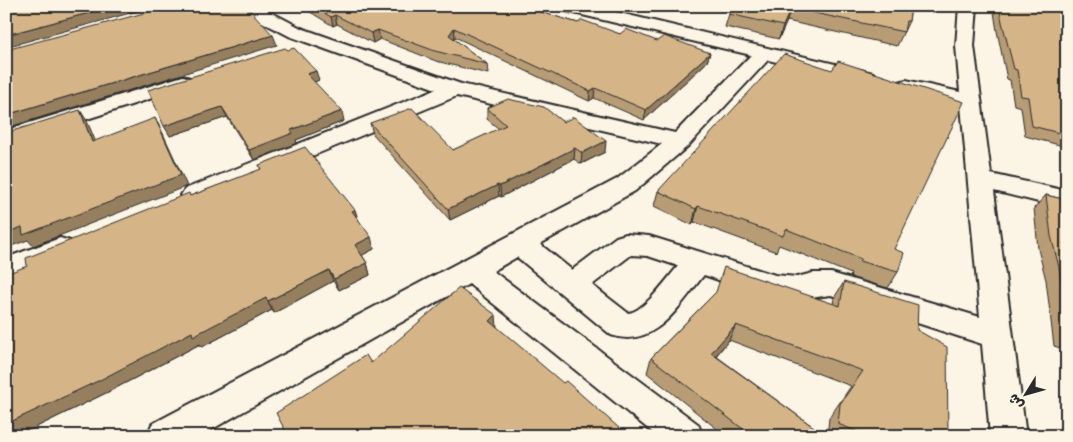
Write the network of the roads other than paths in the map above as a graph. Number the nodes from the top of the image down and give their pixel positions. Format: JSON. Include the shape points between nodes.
{"nodes":[{"id":1,"x":245,"y":6,"type":"edge"},
{"id":2,"x":567,"y":6,"type":"edge"},
{"id":3,"x":968,"y":6,"type":"edge"},
{"id":4,"x":317,"y":40,"type":"junction"},
{"id":5,"x":289,"y":48,"type":"edge"},
{"id":6,"x":763,"y":54,"type":"junction"},
{"id":7,"x":204,"y":76,"type":"edge"},
{"id":8,"x":455,"y":89,"type":"junction"},
{"id":9,"x":971,"y":101,"type":"junction"},
{"id":10,"x":6,"y":138,"type":"edge"},
{"id":11,"x":680,"y":141,"type":"junction"},
{"id":12,"x":980,"y":180,"type":"junction"},
{"id":13,"x":1067,"y":200,"type":"edge"},
{"id":14,"x":169,"y":205,"type":"edge"},
{"id":15,"x":79,"y":241,"type":"edge"},
{"id":16,"x":520,"y":244,"type":"junction"},
{"id":17,"x":699,"y":262,"type":"junction"},
{"id":18,"x":6,"y":270,"type":"edge"},
{"id":19,"x":471,"y":270,"type":"junction"},
{"id":20,"x":570,"y":286,"type":"junction"},
{"id":21,"x":997,"y":335,"type":"junction"},
{"id":22,"x":179,"y":432,"type":"edge"},
{"id":23,"x":685,"y":436,"type":"edge"},
{"id":24,"x":1008,"y":436,"type":"edge"}],
"edges":[{"from":1,"to":4,"type":"street"},
{"from":2,"to":6,"type":"street"},
{"from":3,"to":9,"type":"street","via":[[965,46]]},
{"from":4,"to":5,"type":"street"},
{"from":4,"to":8,"type":"street"},
{"from":6,"to":9,"type":"street"},
{"from":6,"to":11,"type":"street"},
{"from":7,"to":10,"type":"street"},
{"from":8,"to":11,"type":"street"},
{"from":8,"to":14,"type":"street"},
{"from":9,"to":12,"type":"street"},
{"from":11,"to":16,"type":"street","via":[[626,185]]},
{"from":12,"to":13,"type":"street"},
{"from":12,"to":21,"type":"street"},
{"from":15,"to":18,"type":"street"},
{"from":16,"to":19,"type":"street"},
{"from":16,"to":20,"type":"street"},
{"from":17,"to":20,"type":"street","via":[[649,246],[626,244]]},
{"from":17,"to":20,"type":"street","via":[[653,315],[638,326],[622,326]]},
{"from":17,"to":21,"type":"street","via":[[775,287],[797,289],[831,284]]},
{"from":19,"to":22,"type":"street"},
{"from":19,"to":23,"type":"street"},
{"from":21,"to":24,"type":"street"}]}
